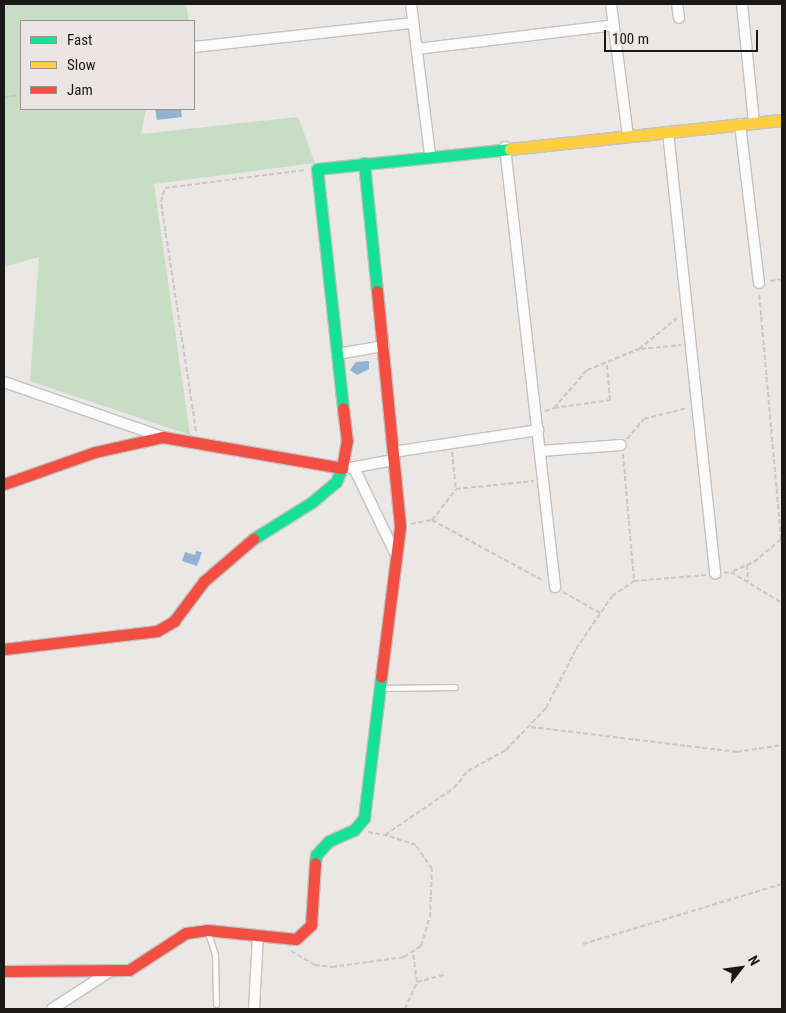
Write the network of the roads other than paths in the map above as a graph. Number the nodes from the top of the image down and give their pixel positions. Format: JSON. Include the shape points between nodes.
{"nodes":[{"id":1,"x":411,"y":4,"type":"edge"},
{"id":2,"x":611,"y":4,"type":"edge"},
{"id":3,"x":676,"y":4,"type":"edge"},
{"id":4,"x":742,"y":4,"type":"edge"},
{"id":5,"x":678,"y":18,"type":"dead end"},
{"id":6,"x":413,"y":23,"type":"junction"},
{"id":7,"x":614,"y":25,"type":"junction"},
{"id":8,"x":195,"y":47,"type":"edge"},
{"id":9,"x":417,"y":50,"type":"junction"},
{"id":10,"x":782,"y":120,"type":"edge"},
{"id":11,"x":754,"y":123,"type":"junction"},
{"id":12,"x":740,"y":124,"type":"junction"},
{"id":13,"x":668,"y":132,"type":"junction"},
{"id":14,"x":628,"y":137,"type":"junction"},
{"id":15,"x":505,"y":147,"type":"junction"},
{"id":16,"x":430,"y":154,"type":"junction"},
{"id":17,"x":364,"y":163,"type":"junction"},
{"id":18,"x":759,"y":282,"type":"road end"},
{"id":19,"x":384,"y":346,"type":"junction"},
{"id":20,"x":337,"y":354,"type":"junction"},
{"id":21,"x":4,"y":382,"type":"edge"},
{"id":22,"x":538,"y":430,"type":"junction"},
{"id":23,"x":163,"y":437,"type":"junction"},
{"id":24,"x":621,"y":445,"type":"road end"},
{"id":25,"x":541,"y":451,"type":"junction"},
{"id":26,"x":393,"y":456,"type":"junction"},
{"id":27,"x":342,"y":468,"type":"junction"},
{"id":28,"x":354,"y":468,"type":"junction"},
{"id":29,"x":4,"y":484,"type":"edge"},
{"id":30,"x":398,"y":560,"type":"junction"},
{"id":31,"x":715,"y":574,"type":"road end"},
{"id":32,"x":555,"y":587,"type":"road end"},
{"id":33,"x":4,"y":649,"type":"edge"},
{"id":34,"x":455,"y":687,"type":"dead end"},
{"id":35,"x":379,"y":688,"type":"junction"},
{"id":36,"x":207,"y":930,"type":"junction"},
{"id":37,"x":258,"y":936,"type":"junction"},
{"id":38,"x":4,"y":970,"type":"edge"},
{"id":39,"x":109,"y":972,"type":"junction"},
{"id":40,"x":216,"y":1004,"type":"dead end"},
{"id":41,"x":52,"y":1009,"type":"edge"},
{"id":42,"x":254,"y":1009,"type":"edge"}],
"edges":[{"from":1,"to":6,"type":"street"},
{"from":2,"to":7,"type":"street"},
{"from":3,"to":5,"type":"street"},
{"from":4,"to":11,"type":"street"},
{"from":6,"to":8,"type":"street"},
{"from":6,"to":9,"type":"street"},
{"from":7,"to":9,"type":"street"},
{"from":7,"to":14,"type":"street"},
{"from":9,"to":16,"type":"street"},
{"from":10,"to":11,"type":"street"},
{"from":11,"to":12,"type":"street"},
{"from":12,"to":13,"type":"street"},
{"from":12,"to":18,"type":"street"},
{"from":13,"to":14,"type":"street"},
{"from":13,"to":31,"type":"street","via":[[684,311]]},
{"from":14,"to":15,"type":"street"},
{"from":15,"to":16,"type":"street"},
{"from":15,"to":22,"type":"street"},
{"from":16,"to":17,"type":"street"},
{"from":17,"to":19,"type":"street"},
{"from":17,"to":20,"type":"street","via":[[317,169]]},
{"from":19,"to":20,"type":"street"},
{"from":19,"to":26,"type":"street"},
{"from":20,"to":27,"type":"street","via":[[347,440]]},
{"from":21,"to":23,"type":"street"},
{"from":22,"to":25,"type":"street"},
{"from":22,"to":26,"type":"street"},
{"from":23,"to":27,"type":"street"},
{"from":23,"to":29,"type":"street","via":[[95,452]]},
{"from":24,"to":25,"type":"street"},
{"from":25,"to":32,"type":"street"},
{"from":26,"to":28,"type":"street"},
{"from":26,"to":30,"type":"street","via":[[400,527]]},
{"from":27,"to":28,"type":"street"},
{"from":27,"to":33,"type":"street","via":[[336,482],[312,502],[241,546],[204,581],[174,621],[157,631]]},
{"from":28,"to":30,"type":"street"},
{"from":30,"to":35,"type":"street"},
{"from":34,"to":35,"type":"lane"},
{"from":35,"to":37,"type":"street","via":[[369,804],[354,830],[329,841],[316,855],[311,925],[306,934],[276,939]]},
{"from":36,"to":37,"type":"street"},
{"from":36,"to":39,"type":"street","via":[[186,933],[129,970]]},
{"from":36,"to":40,"type":"lane","via":[[215,955]]},
{"from":37,"to":42,"type":"street"},
{"from":38,"to":39,"type":"street"},
{"from":39,"to":41,"type":"street"}]}
